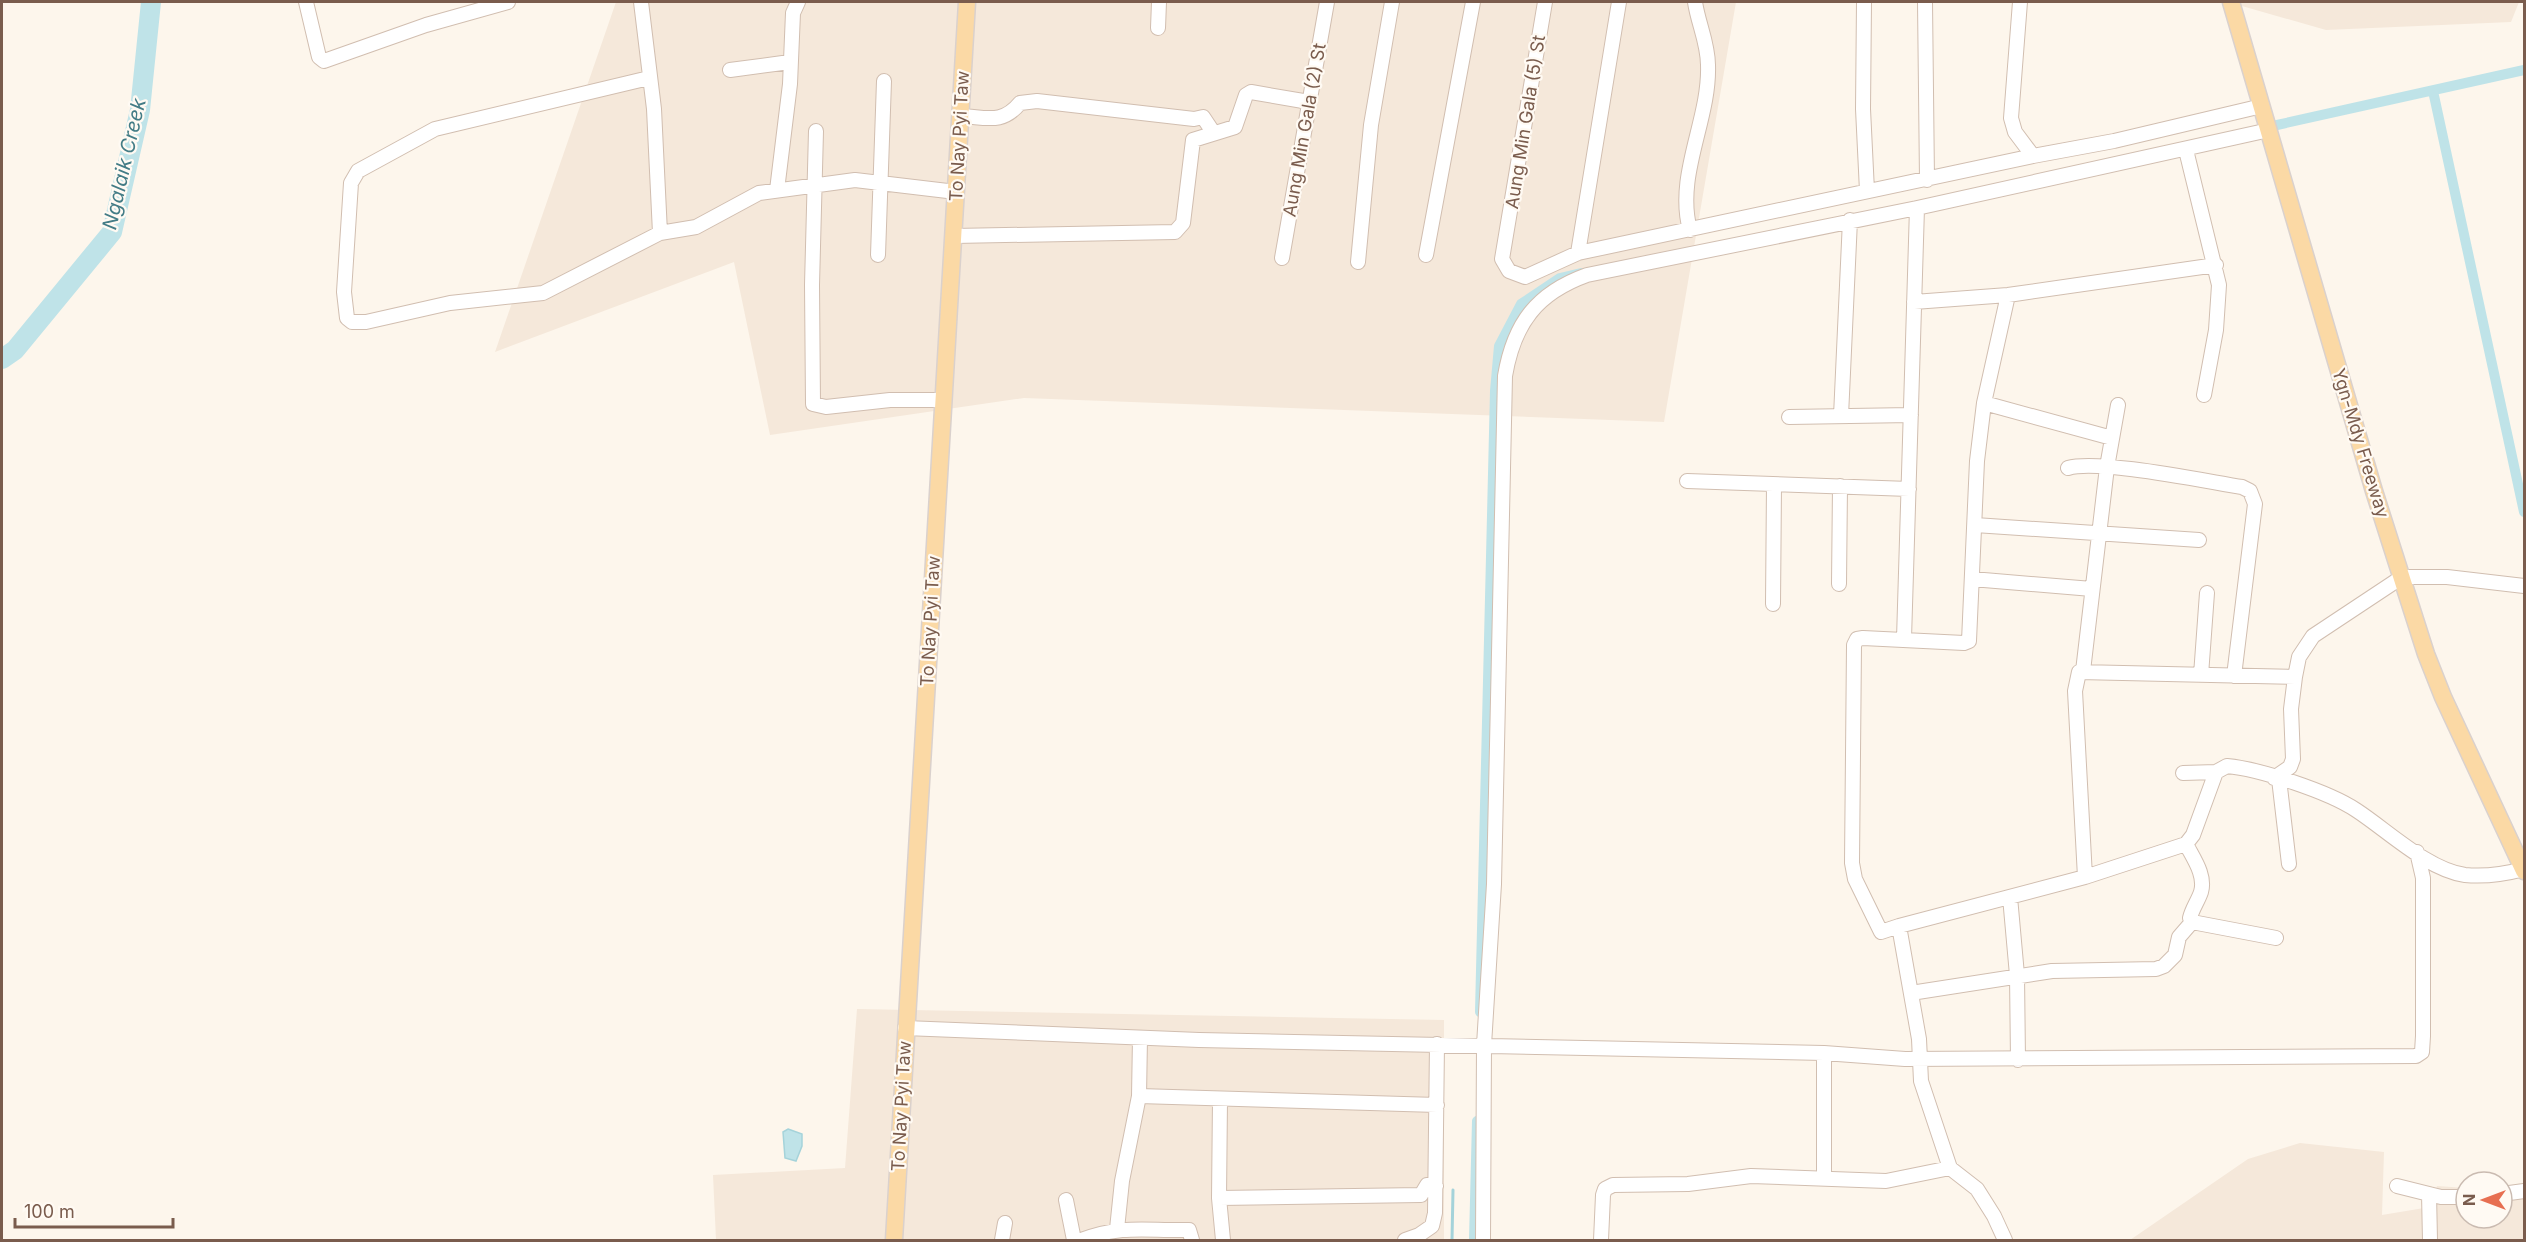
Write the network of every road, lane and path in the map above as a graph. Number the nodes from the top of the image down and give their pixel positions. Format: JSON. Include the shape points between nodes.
{"nodes":[{"id":1,"x":306,"y":2,"type":"edge"},
{"id":2,"x":508,"y":2,"type":"edge"},
{"id":3,"x":641,"y":2,"type":"edge"},
{"id":4,"x":798,"y":2,"type":"edge"},
{"id":5,"x":967,"y":2,"type":"edge"},
{"id":6,"x":1159,"y":2,"type":"edge"},
{"id":7,"x":1327,"y":2,"type":"edge"},
{"id":8,"x":1392,"y":2,"type":"edge"},
{"id":9,"x":1473,"y":2,"type":"edge"},
{"id":10,"x":1545,"y":2,"type":"edge"},
{"id":11,"x":1619,"y":2,"type":"edge"},
{"id":12,"x":1695,"y":2,"type":"edge"},
{"id":13,"x":1864,"y":2,"type":"edge"},
{"id":14,"x":1925,"y":2,"type":"edge"},
{"id":15,"x":2020,"y":2,"type":"edge"},
{"id":16,"x":2231,"y":2,"type":"edge"},
{"id":17,"x":1158,"y":28,"type":"dead end"},
{"id":18,"x":790,"y":62,"type":"junction"},
{"id":19,"x":730,"y":70,"type":"dead end"},
{"id":20,"x":649,"y":78,"type":"junction"},
{"id":21,"x":884,"y":81,"type":"dead end"},
{"id":22,"x":1309,"y":102,"type":"junction"},
{"id":23,"x":2262,"y":106,"type":"junction"},
{"id":24,"x":961,"y":116,"type":"junction"},
{"id":25,"x":2269,"y":130,"type":"junction"},
{"id":26,"x":816,"y":131,"type":"dead end"},
{"id":27,"x":1212,"y":132,"type":"junction"},
{"id":28,"x":2186,"y":150,"type":"junction"},
{"id":29,"x":2033,"y":156,"type":"junction"},
{"id":30,"x":1927,"y":180,"type":"junction"},
{"id":31,"x":880,"y":182,"type":"junction"},
{"id":32,"x":817,"y":186,"type":"junction"},
{"id":33,"x":777,"y":190,"type":"junction"},
{"id":34,"x":1866,"y":191,"type":"junction"},
{"id":35,"x":956,"y":192,"type":"junction"},
{"id":36,"x":1917,"y":208,"type":"junction"},
{"id":37,"x":1850,"y":220,"type":"junction"},
{"id":38,"x":1690,"y":230,"type":"junction"},
{"id":39,"x":660,"y":233,"type":"junction"},
{"id":40,"x":954,"y":237,"type":"junction"},
{"id":41,"x":1578,"y":253,"type":"junction"},
{"id":42,"x":878,"y":255,"type":"dead end"},
{"id":43,"x":1426,"y":255,"type":"dead end"},
{"id":44,"x":1282,"y":258,"type":"dead end"},
{"id":45,"x":1358,"y":262,"type":"dead end"},
{"id":46,"x":2216,"y":265,"type":"junction"},
{"id":47,"x":2008,"y":295,"type":"junction"},
{"id":48,"x":1914,"y":302,"type":"junction"},
{"id":49,"x":2204,"y":395,"type":"dead end"},
{"id":50,"x":943,"y":400,"type":"junction"},
{"id":51,"x":1984,"y":403,"type":"junction"},
{"id":52,"x":2118,"y":405,"type":"dead end"},
{"id":53,"x":1911,"y":415,"type":"junction"},
{"id":54,"x":1841,"y":416,"type":"junction"},
{"id":55,"x":1789,"y":417,"type":"dead end"},
{"id":56,"x":2112,"y":438,"type":"junction"},
{"id":57,"x":2106,"y":467,"type":"junction"},
{"id":58,"x":2068,"y":468,"type":"dead end"},
{"id":59,"x":1687,"y":481,"type":"dead end"},
{"id":60,"x":1774,"y":485,"type":"junction"},
{"id":61,"x":1840,"y":486,"type":"junction"},
{"id":62,"x":1909,"y":489,"type":"junction"},
{"id":63,"x":1975,"y":525,"type":"junction"},
{"id":64,"x":2099,"y":532,"type":"junction"},
{"id":65,"x":2199,"y":540,"type":"dead end"},
{"id":66,"x":2402,"y":577,"type":"junction"},
{"id":67,"x":1972,"y":579,"type":"junction"},
{"id":68,"x":1839,"y":584,"type":"dead end"},
{"id":69,"x":2524,"y":586,"type":"edge"},
{"id":70,"x":2092,"y":590,"type":"junction"},
{"id":71,"x":2207,"y":593,"type":"dead end"},
{"id":72,"x":1773,"y":604,"type":"dead end"},
{"id":73,"x":1904,"y":639,"type":"junction"},
{"id":74,"x":2083,"y":671,"type":"junction"},
{"id":75,"x":2201,"y":675,"type":"junction"},
{"id":76,"x":2234,"y":676,"type":"junction"},
{"id":77,"x":2295,"y":677,"type":"junction"},
{"id":78,"x":2216,"y":772,"type":"junction"},
{"id":79,"x":2183,"y":773,"type":"dead end"},
{"id":80,"x":2276,"y":778,"type":"junction"},
{"id":81,"x":2186,"y":843,"type":"junction"},
{"id":82,"x":2417,"y":852,"type":"junction"},
{"id":83,"x":2289,"y":864,"type":"dead end"},
{"id":84,"x":2524,"y":870,"type":"edge"},
{"id":85,"x":2085,"y":877,"type":"junction"},
{"id":86,"x":2010,"y":897,"type":"junction"},
{"id":87,"x":2192,"y":922,"type":"junction"},
{"id":88,"x":1899,"y":926,"type":"junction"},
{"id":89,"x":2276,"y":938,"type":"dead end"},
{"id":90,"x":2017,"y":975,"type":"junction"},
{"id":91,"x":1911,"y":993,"type":"junction"},
{"id":92,"x":905,"y":1028,"type":"junction"},
{"id":93,"x":1140,"y":1038,"type":"junction"},
{"id":94,"x":1437,"y":1044,"type":"junction"},
{"id":95,"x":1480,"y":1045,"type":"junction"},
{"id":96,"x":1824,"y":1053,"type":"junction"},
{"id":97,"x":1918,"y":1057,"type":"junction"},
{"id":98,"x":2018,"y":1059,"type":"junction"},
{"id":99,"x":1139,"y":1096,"type":"junction"},
{"id":100,"x":1220,"y":1100,"type":"junction"},
{"id":101,"x":1437,"y":1105,"type":"junction"},
{"id":102,"x":1950,"y":1168,"type":"junction"},
{"id":103,"x":1824,"y":1179,"type":"junction"},
{"id":104,"x":1436,"y":1186,"type":"junction"},
{"id":105,"x":2397,"y":1186,"type":"dead end"},
{"id":106,"x":2429,"y":1194,"type":"junction"},
{"id":107,"x":2454,"y":1196,"type":"edge"},
{"id":108,"x":1220,"y":1198,"type":"junction"},
{"id":109,"x":1066,"y":1200,"type":"dead end"},
{"id":110,"x":1005,"y":1223,"type":"dead end"},
{"id":111,"x":1117,"y":1229,"type":"junction"},
{"id":112,"x":894,"y":1240,"type":"edge"},
{"id":113,"x":1002,"y":1240,"type":"edge"},
{"id":114,"x":1074,"y":1240,"type":"edge"},
{"id":115,"x":1081,"y":1240,"type":"edge"},
{"id":116,"x":1192,"y":1240,"type":"edge"},
{"id":117,"x":1223,"y":1240,"type":"edge"},
{"id":118,"x":1405,"y":1240,"type":"edge"},
{"id":119,"x":1482,"y":1240,"type":"edge"},
{"id":120,"x":1600,"y":1240,"type":"edge"},
{"id":121,"x":2005,"y":1240,"type":"edge"},
{"id":122,"x":2430,"y":1240,"type":"edge"}],
"edges":[{"from":1,"to":2,"type":"street","via":[[319,57],[324,61],[426,25]]},
{"from":3,"to":20,"type":"street"},
{"from":4,"to":18,"type":"street","via":[[793,13]]},
{"from":5,"to":24,"type":"main road","name":"To Nay Pyi Taw"},
{"from":6,"to":17,"type":"street"},
{"from":7,"to":22,"type":"street","name":"Aung Min Gala (2) St"},
{"from":8,"to":45,"type":"street","via":[[1371,125]]},
{"from":9,"to":43,"type":"street"},
{"from":10,"to":41,"type":"street","name":"Aung Min Gala (5) St","via":[[1503,264],[1525,277]]},
{"from":11,"to":41,"type":"street"},
{"from":12,"to":38,"type":"street","via":[[1708,66],[1688,179]]},
{"from":13,"to":34,"type":"street"},
{"from":14,"to":30,"type":"street"},
{"from":15,"to":29,"type":"street","via":[[2011,118],[2015,132]]},
{"from":16,"to":23,"type":"main road","name":"Ygn-Mdy Freeway"},
{"from":18,"to":19,"type":"street"},
{"from":18,"to":33,"type":"street"},
{"from":20,"to":39,"type":"street"},
{"from":20,"to":39,"type":"street","via":[[435,129],[358,171],[351,183],[344,292],[347,318],[366,322],[450,303],[543,293]]},
{"from":21,"to":31,"type":"street"},
{"from":22,"to":27,"type":"street","via":[[1251,92],[1245,94],[1235,127]]},
{"from":22,"to":44,"type":"street","name":"Aung Min Gala (2) St"},
{"from":23,"to":25,"type":"main road","name":"Ygn-Mdy Freeway"},
{"from":23,"to":29,"type":"street"},
{"from":24,"to":27,"type":"street","via":[[1001,118],[1020,103],[1037,101],[1203,117]]},
{"from":24,"to":35,"type":"main road","name":"To Nay Pyi Taw"},
{"from":25,"to":28,"type":"street"},
{"from":25,"to":66,"type":"main road","name":"Ygn-Mdy Freeway"},
{"from":26,"to":32,"type":"street"},
{"from":27,"to":40,"type":"street","via":[[1193,140],[1183,223],[1175,232]]},
{"from":28,"to":36,"type":"street"},
{"from":28,"to":46,"type":"street"},
{"from":29,"to":30,"type":"street"},
{"from":30,"to":34,"type":"street"},
{"from":31,"to":32,"type":"street","via":[[855,180]]},
{"from":31,"to":35,"type":"street"},
{"from":31,"to":42,"type":"street"},
{"from":32,"to":33,"type":"street"},
{"from":32,"to":50,"type":"street","via":[[812,285],[813,404]]},
{"from":33,"to":39,"type":"street","via":[[759,193],[696,227]]},
{"from":34,"to":38,"type":"street"},
{"from":35,"to":40,"type":"main road","name":"To Nay Pyi Taw"},
{"from":36,"to":37,"type":"street"},
{"from":36,"to":48,"type":"street"},
{"from":37,"to":54,"type":"street"},
{"from":37,"to":95,"type":"street","via":[[1587,275],[1567,282],[1534,306],[1515,337],[1505,376],[1494,884]]},
{"from":38,"to":41,"type":"street"},
{"from":40,"to":50,"type":"main road","name":"To Nay Pyi Taw"},
{"from":46,"to":47,"type":"street"},
{"from":46,"to":49,"type":"street","via":[[2218,318]]},
{"from":47,"to":48,"type":"street"},
{"from":47,"to":51,"type":"street"},
{"from":48,"to":53,"type":"street"},
{"from":50,"to":92,"type":"main road","name":"To Nay Pyi Taw"},
{"from":51,"to":56,"type":"street"},
{"from":51,"to":63,"type":"street"},
{"from":52,"to":56,"type":"street"},
{"from":53,"to":54,"type":"street"},
{"from":53,"to":62,"type":"street"},
{"from":54,"to":55,"type":"street"},
{"from":56,"to":57,"type":"street"},
{"from":57,"to":58,"type":"street","via":[[2080,464]]},
{"from":57,"to":64,"type":"street"},
{"from":57,"to":76,"type":"street","via":[[2250,491],[2255,504]]},
{"from":59,"to":60,"type":"street"},
{"from":60,"to":61,"type":"street"},
{"from":60,"to":72,"type":"street"},
{"from":61,"to":62,"type":"street"},
{"from":61,"to":68,"type":"street"},
{"from":62,"to":73,"type":"street"},
{"from":63,"to":64,"type":"street"},
{"from":63,"to":67,"type":"street"},
{"from":64,"to":65,"type":"street"},
{"from":64,"to":70,"type":"street"},
{"from":66,"to":69,"type":"street"},
{"from":66,"to":77,"type":"street","via":[[2313,636],[2299,657]]},
{"from":66,"to":84,"type":"main road","name":"Ygn-Mdy Freeway","via":[[2443,697]]},
{"from":67,"to":70,"type":"street"},
{"from":67,"to":73,"type":"street","via":[[1968,642]]},
{"from":70,"to":74,"type":"street"},
{"from":71,"to":75,"type":"street"},
{"from":73,"to":88,"type":"street","via":[[1855,641],[1851,807],[1851,863],[1855,879],[1881,932]]},
{"from":74,"to":75,"type":"street"},
{"from":74,"to":85,"type":"street","via":[[2076,675],[2075,691]]},
{"from":75,"to":76,"type":"street"},
{"from":76,"to":77,"type":"street"},
{"from":77,"to":80,"type":"street","via":[[2291,710],[2293,759],[2290,767]]},
{"from":78,"to":79,"type":"street"},
{"from":78,"to":80,"type":"street","via":[[2227,766]]},
{"from":78,"to":81,"type":"street","via":[[2193,835]]},
{"from":80,"to":82,"type":"street","via":[[2343,802]]},
{"from":80,"to":83,"type":"street"},
{"from":81,"to":85,"type":"street"},
{"from":81,"to":87,"type":"street","via":[[2203,882]]},
{"from":82,"to":84,"type":"street","via":[[2465,875]]},
{"from":82,"to":98,"type":"street","via":[[2423,878],[2423,1036],[2418,1055]]},
{"from":85,"to":86,"type":"street"},
{"from":86,"to":88,"type":"street"},
{"from":86,"to":90,"type":"street"},
{"from":87,"to":89,"type":"street"},
{"from":87,"to":90,"type":"street","via":[[2179,937],[2170,962],[2156,969]]},
{"from":88,"to":91,"type":"street"},
{"from":90,"to":91,"type":"street"},
{"from":90,"to":98,"type":"street"},
{"from":91,"to":97,"type":"street"},
{"from":92,"to":93,"type":"street"},
{"from":92,"to":112,"type":"main road","name":"To Nay Pyi Taw"},
{"from":93,"to":94,"type":"street"},
{"from":93,"to":99,"type":"street"},
{"from":94,"to":95,"type":"street"},
{"from":94,"to":101,"type":"street"},
{"from":95,"to":96,"type":"street"},
{"from":95,"to":119,"type":"street"},
{"from":96,"to":97,"type":"street"},
{"from":96,"to":103,"type":"street"},
{"from":97,"to":98,"type":"street"},
{"from":97,"to":102,"type":"street","via":[[1925,1099]]},
{"from":99,"to":100,"type":"street"},
{"from":99,"to":111,"type":"street","via":[[1125,1161]]},
{"from":100,"to":101,"type":"street"},
{"from":100,"to":108,"type":"street"},
{"from":101,"to":104,"type":"street"},
{"from":102,"to":103,"type":"street","via":[[1901,1180]]},
{"from":102,"to":121,"type":"street","via":[[1977,1189]]},
{"from":103,"to":120,"type":"street","via":[[1751,1176],[1688,1184],[1613,1185],[1603,1195]]},
{"from":104,"to":108,"type":"street","via":[[1424,1187],[1421,1195]]},
{"from":104,"to":118,"type":"street","via":[[1432,1226]]},
{"from":105,"to":106,"type":"street"},
{"from":106,"to":107,"type":"street"},
{"from":106,"to":122,"type":"street"},
{"from":108,"to":117,"type":"street"},
{"from":109,"to":114,"type":"street"},
{"from":110,"to":113,"type":"street"},
{"from":111,"to":115,"type":"street"},
{"from":111,"to":116,"type":"street","via":[[1189,1230]]}]}
